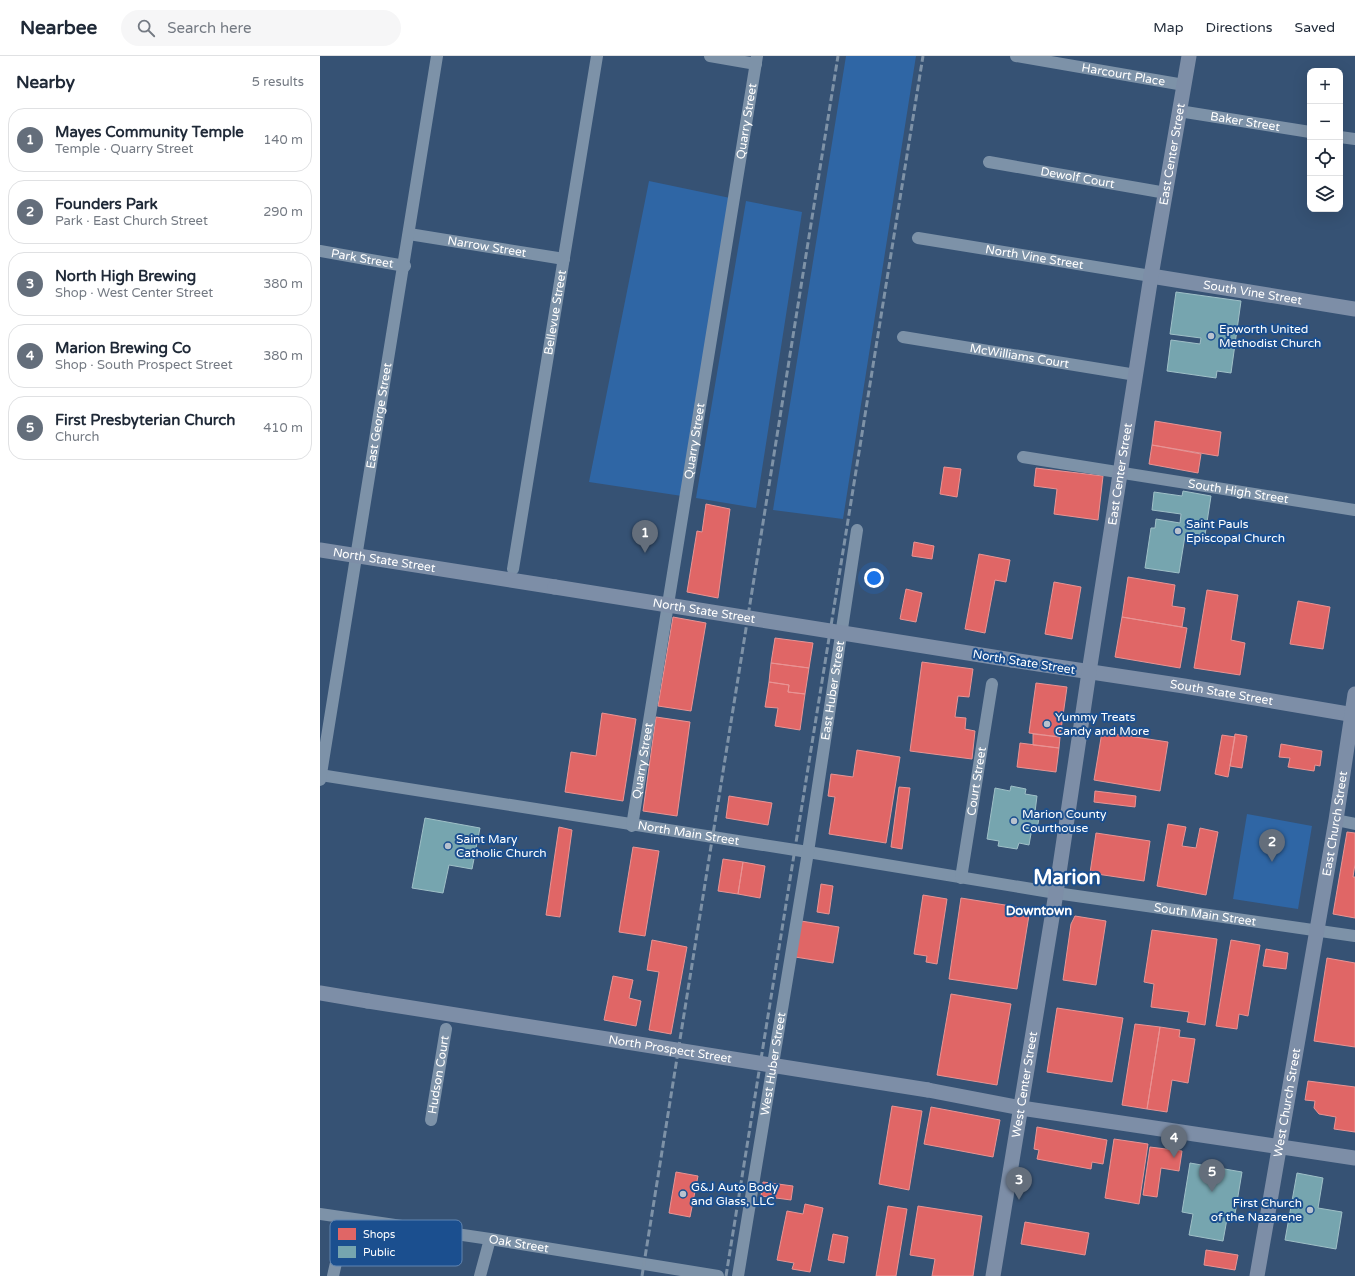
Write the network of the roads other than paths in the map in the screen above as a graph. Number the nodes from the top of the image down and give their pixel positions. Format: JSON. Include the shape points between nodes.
{"nodes":[{"id":1,"x":437,"y":56,"type":"edge"},
{"id":2,"x":597,"y":56,"type":"edge"},
{"id":3,"x":710,"y":56,"type":"edge"},
{"id":4,"x":1016,"y":56,"type":"edge"},
{"id":5,"x":1189,"y":56,"type":"edge"},
{"id":6,"x":756,"y":60,"type":"edge"},
{"id":7,"x":1184,"y":85,"type":"junction"},
{"id":8,"x":1180,"y":111,"type":"junction"},
{"id":9,"x":1307,"y":132,"type":"edge"},
{"id":10,"x":1343,"y":137,"type":"edge"},
{"id":11,"x":1355,"y":139,"type":"edge"},
{"id":12,"x":989,"y":162,"type":"dead end"},
{"id":13,"x":1166,"y":193,"type":"junction"},
{"id":14,"x":409,"y":234,"type":"junction"},
{"id":15,"x":918,"y":238,"type":"dead end"},
{"id":16,"x":320,"y":251,"type":"edge"},
{"id":17,"x":564,"y":259,"type":"junction"},
{"id":18,"x":405,"y":266,"type":"junction"},
{"id":19,"x":1151,"y":276,"type":"junction"},
{"id":20,"x":1355,"y":309,"type":"edge"},
{"id":21,"x":903,"y":337,"type":"dead end"},
{"id":22,"x":1136,"y":375,"type":"junction"},
{"id":23,"x":1022,"y":457,"type":"dead end"},
{"id":24,"x":1121,"y":472,"type":"junction"},
{"id":25,"x":1355,"y":510,"type":"edge"},
{"id":26,"x":857,"y":530,"type":"dead end"},
{"id":27,"x":320,"y":550,"type":"edge"},
{"id":28,"x":356,"y":555,"type":"junction"},
{"id":29,"x":513,"y":570,"type":"dead end"},
{"id":30,"x":1089,"y":672,"type":"junction"},
{"id":31,"x":992,"y":684,"type":"dead end"},
{"id":32,"x":1355,"y":694,"type":"edge"},
{"id":33,"x":1353,"y":714,"type":"edge"},
{"id":34,"x":320,"y":777,"type":"edge"},
{"id":35,"x":1336,"y":820,"type":"junction"},
{"id":36,"x":1355,"y":824,"type":"edge"},
{"id":37,"x":632,"y":826,"type":"junction"},
{"id":38,"x":808,"y":852,"type":"junction"},
{"id":39,"x":961,"y":878,"type":"junction"},
{"id":40,"x":1056,"y":893,"type":"junction"},
{"id":41,"x":1317,"y":930,"type":"junction"},
{"id":42,"x":1355,"y":936,"type":"edge"},
{"id":43,"x":320,"y":993,"type":"edge"},
{"id":44,"x":446,"y":1029,"type":"dead end"},
{"id":45,"x":1021,"y":1108,"type":"junction"},
{"id":46,"x":431,"y":1120,"type":"dead end"},
{"id":47,"x":1278,"y":1147,"type":"junction"},
{"id":48,"x":1355,"y":1158,"type":"edge"},
{"id":49,"x":320,"y":1214,"type":"edge"},
{"id":50,"x":346,"y":1219,"type":"joint"},
{"id":51,"x":353,"y":1220,"type":"edge"},
{"id":52,"x":462,"y":1235,"type":"edge"},
{"id":53,"x":490,"y":1239,"type":"junction"},
{"id":54,"x":335,"y":1266,"type":"edge"},
{"id":55,"x":333,"y":1276,"type":"edge"},
{"id":56,"x":480,"y":1276,"type":"edge"},
{"id":57,"x":718,"y":1276,"type":"edge"},
{"id":58,"x":738,"y":1276,"type":"edge"},
{"id":59,"x":993,"y":1276,"type":"edge"},
{"id":60,"x":1257,"y":1276,"type":"edge"}],
"edges":[{"from":1,"to":14,"type":"street","name":"East George Street"},
{"from":2,"to":17,"type":"street","name":"Bellevue Street"},
{"from":3,"to":6,"type":"street"},
{"from":4,"to":7,"type":"street","name":"Harcourt Place"},
{"from":5,"to":7,"type":"main road","name":"East Center Street"},
{"from":6,"to":37,"type":"street","name":"Quarry Street"},
{"from":7,"to":8,"type":"main road","name":"East Center Street"},
{"from":8,"to":9,"type":"street","name":"Baker Street"},
{"from":8,"to":13,"type":"main road","name":"East Center Street"},
{"from":10,"to":11,"type":"street"},
{"from":12,"to":13,"type":"street","name":"Dewolf Court"},
{"from":13,"to":19,"type":"main road","name":"East Center Street"},
{"from":14,"to":17,"type":"street","name":"Narrow Street"},
{"from":14,"to":18,"type":"street","name":"East George Street"},
{"from":15,"to":19,"type":"street","name":"North Vine Street"},
{"from":16,"to":18,"type":"street","name":"Park Street"},
{"from":17,"to":29,"type":"street","name":"Bellevue Street"},
{"from":18,"to":28,"type":"street","name":"East George Street"},
{"from":19,"to":20,"type":"main road","name":"South Vine Street"},
{"from":19,"to":22,"type":"main road","name":"East Center Street"},
{"from":21,"to":22,"type":"street","name":"McWilliams Court"},
{"from":22,"to":24,"type":"main road","name":"East Center Street"},
{"from":23,"to":24,"type":"street","name":"South High Street"},
{"from":24,"to":25,"type":"street","name":"South High Street"},
{"from":24,"to":30,"type":"main road","name":"East Center Street"},
{"from":26,"to":38,"type":"street","name":"East Huber Street"},
{"from":27,"to":28,"type":"main road","name":"North State Street"},
{"from":28,"to":30,"type":"main road","name":"North State Street","bridge":true},
{"from":28,"to":34,"type":"street","name":"East George Street"},
{"from":30,"to":33,"type":"main road","name":"South State Street"},
{"from":30,"to":40,"type":"main road","name":"East Center Street"},
{"from":31,"to":39,"type":"street","name":"Court Street"},
{"from":32,"to":33,"type":"main road","name":"East Church Street"},
{"from":33,"to":35,"type":"main road","name":"East Church Street"},
{"from":34,"to":37,"type":"street","name":"North Main Street"},
{"from":35,"to":36,"type":"street"},
{"from":35,"to":41,"type":"main road","name":"East Church Street"},
{"from":37,"to":38,"type":"street","name":"North Main Street"},
{"from":38,"to":39,"type":"street","name":"North Main Street"},
{"from":38,"to":58,"type":"street","name":"West Huber Street"},
{"from":39,"to":40,"type":"street","name":"North Main Street"},
{"from":40,"to":41,"type":"street","name":"South Main Street"},
{"from":40,"to":45,"type":"main road","name":"West Center Street"},
{"from":41,"to":42,"type":"street","name":"South Main Street"},
{"from":41,"to":47,"type":"main road","name":"West Church Street"},
{"from":43,"to":45,"type":"main road","name":"North Prospect Street","bridge":true,"via":[[928,1090]]},
{"from":44,"to":46,"type":"street","name":"Hudson Court"},
{"from":45,"to":47,"type":"main road","name":"North Prospect Street"},
{"from":45,"to":59,"type":"main road","name":"West Center Street"},
{"from":47,"to":48,"type":"main road","name":"North Prospect Street"},
{"from":47,"to":60,"type":"main road","name":"West Church Street"},
{"from":49,"to":50,"type":"street","name":"Oak Street"},
{"from":50,"to":51,"type":"street","name":"Oak Street"},
{"from":52,"to":53,"type":"street","name":"Oak Street"},
{"from":53,"to":56,"type":"street"},
{"from":53,"to":57,"type":"street","name":"Oak Street"},
{"from":54,"to":55,"type":"street"}]}
